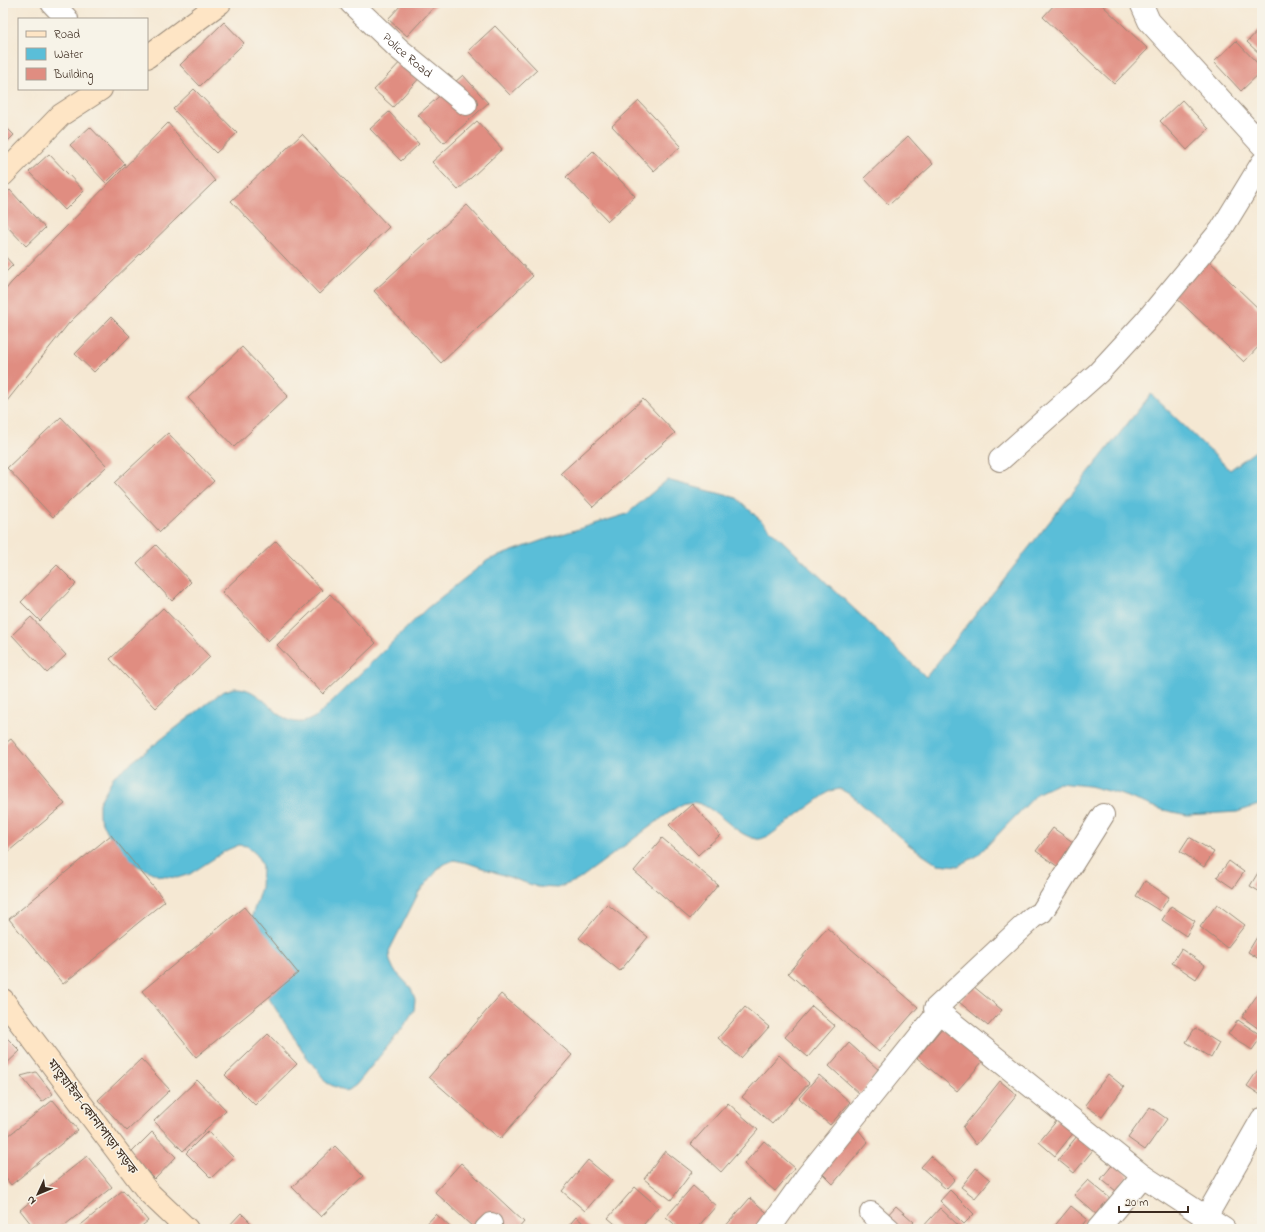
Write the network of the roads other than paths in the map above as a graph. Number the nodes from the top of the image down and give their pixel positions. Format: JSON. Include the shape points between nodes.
{"nodes":[{"id":1,"x":52,"y":3,"type":"edge"},
{"id":2,"x":220,"y":3,"type":"edge"},
{"id":3,"x":351,"y":3,"type":"edge"},
{"id":4,"x":1141,"y":4,"type":"edge"},
{"id":5,"x":65,"y":18,"type":"edge"},
{"id":6,"x":148,"y":56,"type":"edge"},
{"id":7,"x":100,"y":90,"type":"edge"},
{"id":8,"x":466,"y":104,"type":"dead end"},
{"id":9,"x":1262,"y":145,"type":"edge"},
{"id":10,"x":1262,"y":163,"type":"edge"},
{"id":11,"x":3,"y":175,"type":"edge"},
{"id":12,"x":1000,"y":460,"type":"dead end"},
{"id":13,"x":1103,"y":815,"type":"dead end"},
{"id":14,"x":4,"y":1004,"type":"edge"},
{"id":15,"x":939,"y":1012,"type":"junction"},
{"id":16,"x":1262,"y":1119,"type":"edge"},
{"id":17,"x":1143,"y":1176,"type":"junction"},
{"id":18,"x":871,"y":1213,"type":"dead end"},
{"id":19,"x":1204,"y":1223,"type":"edge"},
{"id":20,"x":187,"y":1229,"type":"edge"},
{"id":21,"x":769,"y":1229,"type":"edge"},
{"id":22,"x":889,"y":1229,"type":"edge"},
{"id":23,"x":1098,"y":1229,"type":"edge"},
{"id":24,"x":1224,"y":1229,"type":"edge"}],
"edges":[{"from":1,"to":5,"type":"street"},
{"from":2,"to":6,"type":"main road"},
{"from":3,"to":8,"type":"street","name":"Police Road","via":[[399,49]]},
{"from":4,"to":9,"type":"street","via":[[1149,21]]},
{"from":7,"to":11,"type":"main road","via":[[62,115]]},
{"from":10,"to":12,"type":"street","via":[[1221,230],[1146,322],[1098,373]]},
{"from":13,"to":15,"type":"street","via":[[1042,912],[1033,917],[935,1009]]},
{"from":14,"to":20,"type":"main road","name":"মাতুয়াইল-কোনাপাড়া সড়ক","via":[[148,1192]]},
{"from":15,"to":17,"type":"street"},
{"from":15,"to":21,"type":"street","via":[[807,1176]]},
{"from":16,"to":19,"type":"street"},
{"from":17,"to":19,"type":"street"},
{"from":17,"to":23,"type":"street"},
{"from":18,"to":22,"type":"street"},
{"from":19,"to":24,"type":"street"}]}
